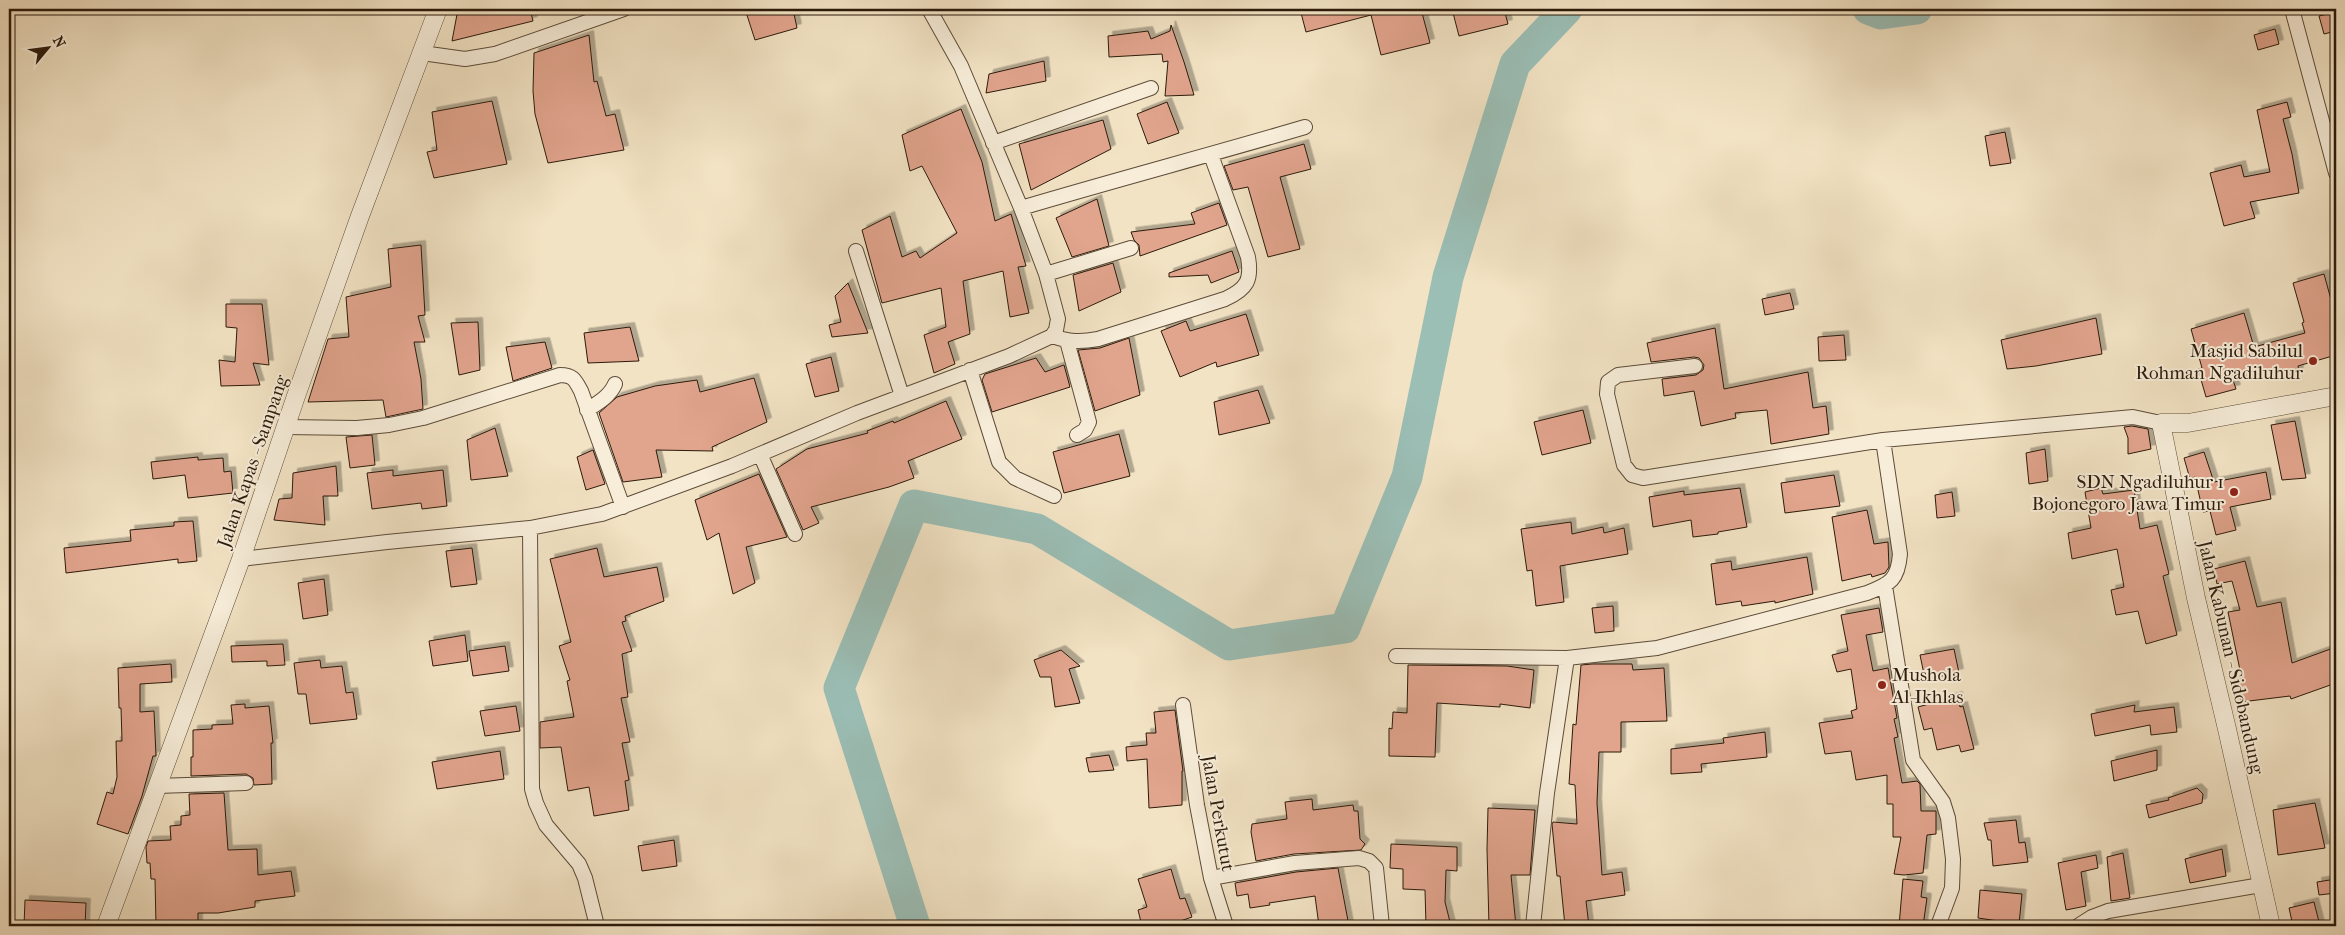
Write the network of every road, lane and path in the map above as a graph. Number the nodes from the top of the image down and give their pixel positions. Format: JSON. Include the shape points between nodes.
{"nodes":[{"id":1,"x":438,"y":9,"type":"edge"},
{"id":2,"x":624,"y":9,"type":"edge"},
{"id":3,"x":930,"y":9,"type":"edge"},
{"id":4,"x":2292,"y":9,"type":"edge"},
{"id":5,"x":422,"y":53,"type":"junction"},
{"id":6,"x":1151,"y":88,"type":"dead end"},
{"id":7,"x":1305,"y":127,"type":"dead end"},
{"id":8,"x":993,"y":143,"type":"junction"},
{"id":9,"x":1211,"y":155,"type":"junction"},
{"id":10,"x":2336,"y":173,"type":"edge"},
{"id":11,"x":1021,"y":208,"type":"junction"},
{"id":12,"x":1131,"y":248,"type":"dead end"},
{"id":13,"x":856,"y":251,"type":"dead end"},
{"id":14,"x":1046,"y":274,"type":"junction"},
{"id":15,"x":1052,"y":336,"type":"junction"},
{"id":16,"x":1067,"y":342,"type":"junction"},
{"id":17,"x":1695,"y":366,"type":"dead end"},
{"id":18,"x":970,"y":370,"type":"junction"},
{"id":19,"x":615,"y":384,"type":"dead end"},
{"id":20,"x":902,"y":396,"type":"junction"},
{"id":21,"x":2336,"y":396,"type":"edge"},
{"id":22,"x":587,"y":410,"type":"junction"},
{"id":23,"x":2161,"y":423,"type":"junction"},
{"id":24,"x":285,"y":427,"type":"junction"},
{"id":25,"x":1076,"y":435,"type":"dead end"},
{"id":26,"x":1883,"y":440,"type":"junction"},
{"id":27,"x":760,"y":454,"type":"junction"},
{"id":28,"x":1054,"y":496,"type":"dead end"},
{"id":29,"x":623,"y":507,"type":"junction"},
{"id":30,"x":530,"y":528,"type":"junction"},
{"id":31,"x":795,"y":534,"type":"dead end"},
{"id":32,"x":241,"y":559,"type":"junction"},
{"id":33,"x":1885,"y":586,"type":"junction"},
{"id":34,"x":1396,"y":656,"type":"dead end"},
{"id":35,"x":1567,"y":658,"type":"junction"},
{"id":36,"x":1183,"y":705,"type":"dead end"},
{"id":37,"x":246,"y":783,"type":"dead end"},
{"id":38,"x":157,"y":786,"type":"junction"},
{"id":39,"x":1211,"y":878,"type":"junction"},
{"id":40,"x":2261,"y":885,"type":"junction"},
{"id":41,"x":106,"y":926,"type":"edge"},
{"id":42,"x":598,"y":926,"type":"edge"},
{"id":43,"x":1226,"y":926,"type":"edge"},
{"id":44,"x":1382,"y":926,"type":"edge"},
{"id":45,"x":1533,"y":926,"type":"edge"},
{"id":46,"x":1938,"y":926,"type":"edge"},
{"id":47,"x":2078,"y":926,"type":"edge"},
{"id":48,"x":2271,"y":926,"type":"edge"}],
"edges":[{"from":1,"to":5,"type":"street","name":"Jalan Kapas - Sampang"},
{"from":2,"to":5,"type":"street","via":[[495,54],[465,58]]},
{"from":3,"to":8,"type":"street","via":[[961,66]]},
{"from":4,"to":10,"type":"street"},
{"from":5,"to":24,"type":"street","name":"Jalan Kapas - Sampang"},
{"from":6,"to":8,"type":"street"},
{"from":7,"to":9,"type":"street"},
{"from":8,"to":11,"type":"street"},
{"from":9,"to":11,"type":"street"},
{"from":9,"to":16,"type":"street","via":[[1248,257],[1249,274],[1244,288],[1225,299],[1140,327]]},
{"from":11,"to":14,"type":"street"},
{"from":12,"to":14,"type":"street"},
{"from":13,"to":20,"type":"street"},
{"from":14,"to":15,"type":"street","via":[[1058,319]]},
{"from":15,"to":16,"type":"street"},
{"from":15,"to":18,"type":"street"},
{"from":16,"to":25,"type":"street","via":[[1089,422],[1085,430]]},
{"from":17,"to":26,"type":"street","via":[[1618,374],[1608,382],[1607,394],[1624,464],[1632,474],[1643,478]]},
{"from":18,"to":20,"type":"street"},
{"from":18,"to":28,"type":"street","via":[[999,462],[1015,478]]},
{"from":19,"to":22,"type":"street","via":[[602,401]]},
{"from":20,"to":27,"type":"street"},
{"from":21,"to":23,"type":"street","via":[[2188,423]]},
{"from":22,"to":24,"type":"street","via":[[575,380],[569,375],[560,375],[423,418],[389,425]]},
{"from":22,"to":29,"type":"street"},
{"from":23,"to":26,"type":"street","via":[[2133,417]]},
{"from":23,"to":40,"type":"street","name":"Jalan Kabunan - Sidobandung","via":[[2194,589]]},
{"from":24,"to":32,"type":"street","name":"Jalan Kapas - Sampang"},
{"from":26,"to":33,"type":"street","via":[[1900,554],[1899,568]]},
{"from":27,"to":29,"type":"street"},
{"from":27,"to":31,"type":"street"},
{"from":29,"to":30,"type":"street"},
{"from":30,"to":32,"type":"street"},
{"from":30,"to":42,"type":"street","via":[[532,789],[540,816],[578,864],[585,878]]},
{"from":32,"to":38,"type":"street","name":"Jalan Kapas - Sampang"},
{"from":33,"to":35,"type":"street","via":[[1657,648]]},
{"from":33,"to":46,"type":"street","via":[[1913,760],[1943,802],[1948,818],[1953,860],[1952,888]]},
{"from":34,"to":35,"type":"street"},
{"from":35,"to":45,"type":"street","via":[[1547,793]]},
{"from":36,"to":39,"type":"street","name":"Jalan Perkutut"},
{"from":37,"to":38,"type":"street"},
{"from":38,"to":41,"type":"street","name":"Jalan Kapas - Sampang"},
{"from":39,"to":43,"type":"street","name":"Jalan Perkutut"},
{"from":39,"to":44,"type":"street","via":[[1295,863],[1359,858],[1376,868]]},
{"from":40,"to":47,"type":"street","via":[[2108,911]]},
{"from":40,"to":48,"type":"street","name":"Jalan Kabunan - Sidobandung"}]}
